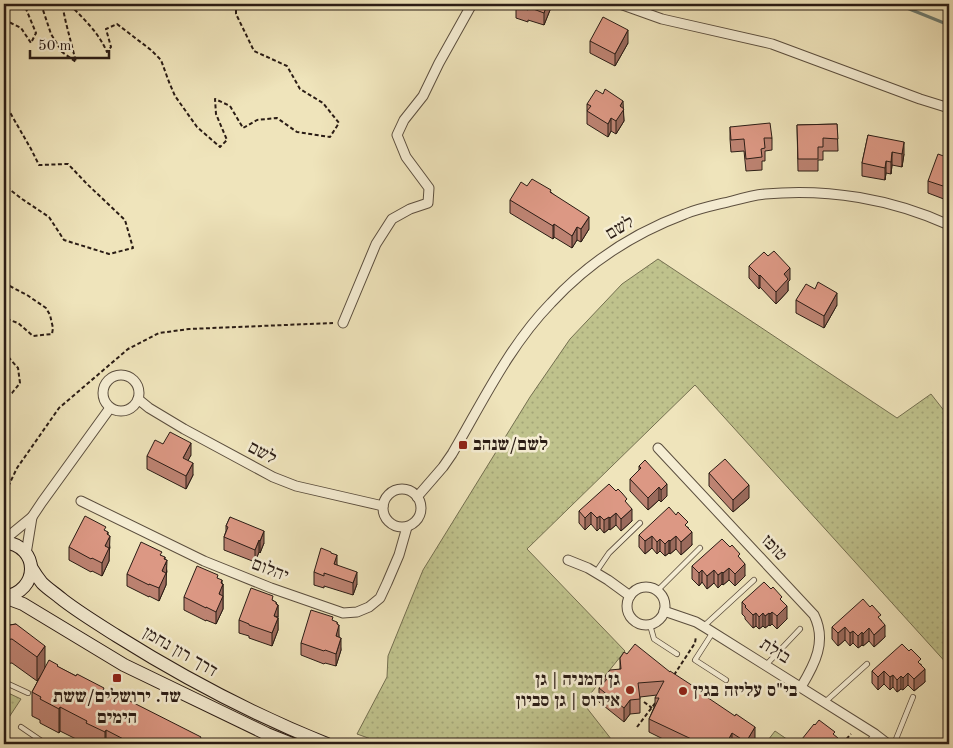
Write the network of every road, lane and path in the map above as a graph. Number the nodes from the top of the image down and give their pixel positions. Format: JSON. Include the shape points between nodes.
{"nodes":[{"id":1,"x":24,"y":4,"type":"edge"},
{"id":2,"x":41,"y":4,"type":"edge"},
{"id":3,"x":236,"y":4,"type":"edge"},
{"id":4,"x":472,"y":4,"type":"edge"},
{"id":5,"x":620,"y":4,"type":"edge"},
{"id":6,"x":4,"y":22,"type":"edge"},
{"id":7,"x":4,"y":102,"type":"edge"},
{"id":8,"x":949,"y":108,"type":"edge"},
{"id":9,"x":4,"y":185,"type":"edge"},
{"id":10,"x":949,"y":225,"type":"edge"},
{"id":11,"x":4,"y":283,"type":"edge"},
{"id":12,"x":4,"y":318,"type":"edge"},
{"id":13,"x":343,"y":323,"type":"joint"},
{"id":14,"x":4,"y":352,"type":"edge"},
{"id":15,"x":4,"y":397,"type":"edge"},
{"id":16,"x":138,"y":400,"type":"junction"},
{"id":17,"x":110,"y":408,"type":"junction"},
{"id":18,"x":658,"y":448,"type":"dead end"},
{"id":19,"x":4,"y":490,"type":"edge"},
{"id":20,"x":418,"y":497,"type":"junction"},
{"id":21,"x":81,"y":501,"type":"dead end"},
{"id":22,"x":383,"y":506,"type":"junction"},
{"id":23,"x":32,"y":519,"type":"junction"},
{"id":24,"x":640,"y":523,"type":"dead end"},
{"id":25,"x":407,"y":527,"type":"junction"},
{"id":26,"x":4,"y":541,"type":"edge"},
{"id":27,"x":700,"y":548,"type":"dead end"},
{"id":28,"x":26,"y":554,"type":"junction"},
{"id":29,"x":568,"y":560,"type":"dead end"},
{"id":30,"x":31,"y":567,"type":"junction"},
{"id":31,"x":595,"y":572,"type":"junction"},
{"id":32,"x":754,"y":580,"type":"dead end"},
{"id":33,"x":657,"y":591,"type":"junction"},
{"id":34,"x":630,"y":596,"type":"junction"},
{"id":35,"x":4,"y":597,"type":"edge"},
{"id":36,"x":664,"y":611,"type":"junction"},
{"id":37,"x":650,"y":625,"type":"junction"},
{"id":38,"x":704,"y":626,"type":"junction"},
{"id":39,"x":800,"y":630,"type":"dead end"},
{"id":40,"x":713,"y":632,"type":"junction"},
{"id":41,"x":696,"y":636,"type":"dead end"},
{"id":42,"x":677,"y":654,"type":"dead end"},
{"id":43,"x":867,"y":664,"type":"dead end"},
{"id":44,"x":766,"y":665,"type":"junction"},
{"id":45,"x":726,"y":680,"type":"dead end"},
{"id":46,"x":670,"y":681,"type":"edge"},
{"id":47,"x":4,"y":682,"type":"edge"},
{"id":48,"x":692,"y":686,"type":"edge"},
{"id":49,"x":801,"y":687,"type":"junction"},
{"id":50,"x":28,"y":693,"type":"dead end"},
{"id":51,"x":913,"y":698,"type":"dead end"},
{"id":52,"x":656,"y":701,"type":"edge"},
{"id":53,"x":644,"y":702,"type":"dead end"},
{"id":54,"x":825,"y":702,"type":"junction"},
{"id":55,"x":704,"y":703,"type":"edge"},
{"id":56,"x":652,"y":708,"type":"junction"},
{"id":57,"x":21,"y":727,"type":"dead end"},
{"id":58,"x":637,"y":727,"type":"dead end"},
{"id":59,"x":850,"y":734,"type":"dead end"},
{"id":60,"x":875,"y":734,"type":"junction"},
{"id":61,"x":46,"y":744,"type":"edge"},
{"id":62,"x":292,"y":744,"type":"edge"},
{"id":63,"x":328,"y":744,"type":"edge"},
{"id":64,"x":842,"y":744,"type":"edge"},
{"id":65,"x":867,"y":744,"type":"edge"},
{"id":66,"x":888,"y":744,"type":"edge"},
{"id":67,"x":894,"y":744,"type":"edge"}],
"edges":[{"from":1,"to":6,"type":"path","via":[[36,33],[31,43],[20,28]]},
{"from":2,"to":3,"type":"path","via":[[51,34],[62,52],[76,62],[63,9],[73,8],[102,41],[107,52],[111,47],[106,29],[118,24],[133,35],[161,60],[175,96],[197,127],[220,146],[227,140],[216,114],[215,99],[230,106],[243,128],[257,120],[278,118],[297,132],[330,137],[339,123],[323,104],[300,89],[286,66],[254,51],[236,14]]},
{"from":4,"to":13,"type":"street","via":[[423,96],[397,135],[406,157],[429,188],[428,203],[392,219],[376,244]]},
{"from":5,"to":8,"type":"street","via":[[662,19],[772,44]]},
{"from":7,"to":9,"type":"path","via":[[39,165],[68,164],[125,220],[133,248],[109,254],[64,240],[49,217]]},
{"from":10,"to":20,"type":"street","name":"לשם","via":[[898,206],[812,192],[765,194],[718,203],[644,232],[592,264],[551,302],[502,369],[452,454]]},
{"from":11,"to":12,"type":"path","via":[[46,308],[54,328],[52,334],[33,336]]},
{"from":13,"to":19,"type":"path","via":[[159,333],[128,349],[59,408]]},
{"from":14,"to":15,"type":"path","via":[[18,368],[20,383]]},
{"from":16,"to":17,"type":"street","via":[[128,410]]},
{"from":16,"to":17,"type":"street","via":[[138,385],[130,376],[120,374],[107,380],[104,386],[103,394]]},
{"from":16,"to":22,"type":"street","name":"לשם","via":[[184,429],[278,479]]},
{"from":17,"to":23,"type":"street"},
{"from":18,"to":49,"type":"street","name":"טופז","via":[[814,615],[820,643],[813,666]]},
{"from":20,"to":22,"type":"street","via":[[406,489],[398,489],[388,495]]},
{"from":20,"to":25,"type":"street","via":[[421,506],[419,518]]},
{"from":21,"to":25,"type":"street","name":"יהלום","via":[[204,561],[343,613],[369,608],[380,598]]},
{"from":22,"to":25,"type":"street","via":[[386,519],[393,525]]},
{"from":23,"to":26,"type":"street"},
{"from":23,"to":28,"type":"street"},
{"from":24,"to":31,"type":"lane","via":[[609,553]]},
{"from":26,"to":28,"type":"main road","via":[[15,544]]},
{"from":27,"to":33,"type":"lane"},
{"from":28,"to":30,"type":"main road","name":"דרך רון נחמן"},
{"from":29,"to":31,"type":"street"},
{"from":30,"to":35,"type":"main road","via":[[27,584],[13,595]]},
{"from":30,"to":63,"type":"main road","name":"דרך רון נחמן","via":[[49,589],[79,612],[182,675]]},
{"from":31,"to":34,"type":"street"},
{"from":32,"to":38,"type":"lane"},
{"from":33,"to":34,"type":"street","via":[[641,588]]},
{"from":33,"to":36,"type":"street","via":[[665,602]]},
{"from":34,"to":37,"type":"street","via":[[627,609],[631,618],[637,623]]},
{"from":35,"to":62,"type":"main road","name":"דרך רון נחמן","via":[[23,604],[124,665]]},
{"from":36,"to":37,"type":"street","via":[[659,621]]},
{"from":36,"to":38,"type":"street","name":"בזלת"},
{"from":37,"to":42,"type":"lane","via":[[654,639]]},
{"from":38,"to":40,"type":"street","name":"בזלת"},
{"from":39,"to":44,"type":"lane"},
{"from":40,"to":44,"type":"street","name":"בזלת"},
{"from":40,"to":45,"type":"lane","via":[[695,660]]},
{"from":41,"to":46,"type":"path","via":[[695,643]]},
{"from":43,"to":54,"type":"lane"},
{"from":44,"to":49,"type":"street","name":"בזלת"},
{"from":47,"to":50,"type":"lane"},
{"from":48,"to":55,"type":"path","via":[[708,696]]},
{"from":49,"to":54,"type":"street","name":"בזלת"},
{"from":51,"to":67,"type":"lane"},
{"from":52,"to":56,"type":"path"},
{"from":53,"to":56,"type":"path"},
{"from":54,"to":60,"type":"street","name":"בזלת"},
{"from":56,"to":58,"type":"path"},
{"from":57,"to":61,"type":"lane"},
{"from":59,"to":64,"type":"path"},
{"from":60,"to":65,"type":"lane"},
{"from":60,"to":66,"type":"street","name":"בזלת"}]}
